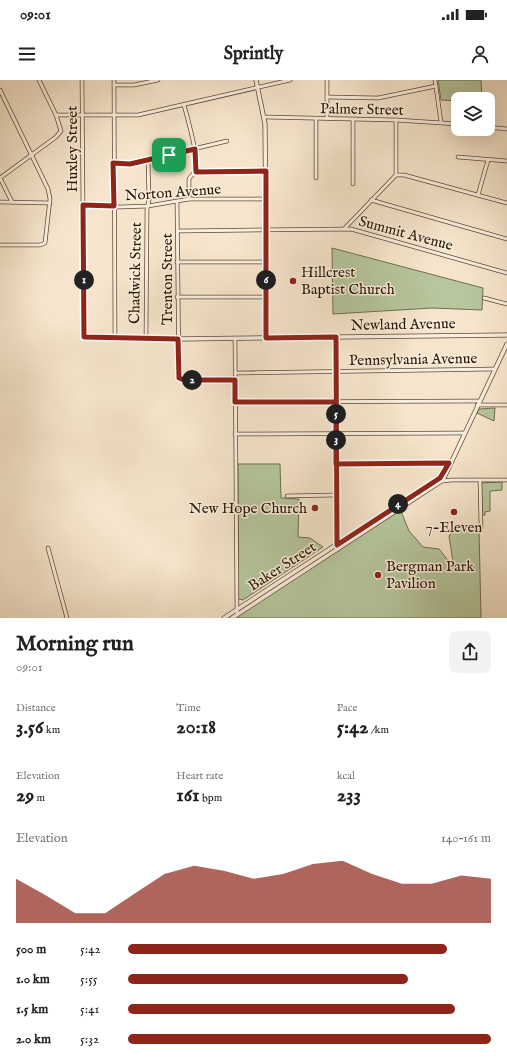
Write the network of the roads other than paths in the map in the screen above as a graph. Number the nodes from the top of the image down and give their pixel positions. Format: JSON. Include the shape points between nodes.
{"nodes":[{"id":1,"x":38,"y":80,"type":"edge"},
{"id":2,"x":82,"y":80,"type":"edge"},
{"id":3,"x":114,"y":80,"type":"edge"},
{"id":4,"x":158,"y":80,"type":"edge"},
{"id":5,"x":256,"y":80,"type":"edge"},
{"id":6,"x":290,"y":80,"type":"edge"},
{"id":7,"x":328,"y":80,"type":"edge"},
{"id":8,"x":435,"y":80,"type":"edge"},
{"id":9,"x":114,"y":85,"type":"junction"},
{"id":10,"x":436,"y":86,"type":"junction"},
{"id":11,"x":258,"y":88,"type":"junction"},
{"id":12,"x":0,"y":90,"type":"edge"},
{"id":13,"x":328,"y":98,"type":"junction"},
{"id":14,"x":184,"y":105,"type":"junction"},
{"id":15,"x":56,"y":115,"type":"junction"},
{"id":16,"x":82,"y":116,"type":"junction"},
{"id":17,"x":114,"y":116,"type":"junction"},
{"id":18,"x":265,"y":117,"type":"junction"},
{"id":19,"x":316,"y":118,"type":"junction"},
{"id":20,"x":327,"y":119,"type":"junction"},
{"id":21,"x":353,"y":119,"type":"junction"},
{"id":22,"x":396,"y":120,"type":"junction"},
{"id":23,"x":441,"y":122,"type":"junction"},
{"id":24,"x":451,"y":123,"type":"edge"},
{"id":25,"x":495,"y":127,"type":"edge"},
{"id":26,"x":507,"y":128,"type":"edge"},
{"id":27,"x":228,"y":141,"type":"dead end"},
{"id":28,"x":195,"y":149,"type":"junction"},
{"id":29,"x":31,"y":155,"type":"junction"},
{"id":30,"x":458,"y":157,"type":"dead end"},
{"id":31,"x":148,"y":160,"type":"junction"},
{"id":32,"x":488,"y":160,"type":"junction"},
{"id":33,"x":507,"y":161,"type":"edge"},
{"id":34,"x":113,"y":163,"type":"junction"},
{"id":35,"x":266,"y":171,"type":"junction"},
{"id":36,"x":196,"y":172,"type":"junction"},
{"id":37,"x":396,"y":175,"type":"junction"},
{"id":38,"x":0,"y":178,"type":"edge"},
{"id":39,"x":316,"y":178,"type":"dead end"},
{"id":40,"x":353,"y":184,"type":"dead end"},
{"id":41,"x":478,"y":195,"type":"junction"},
{"id":42,"x":189,"y":199,"type":"junction"},
{"id":43,"x":265,"y":199,"type":"junction"},
{"id":44,"x":371,"y":200,"type":"junction"},
{"id":45,"x":0,"y":202,"type":"edge"},
{"id":46,"x":12,"y":202,"type":"junction"},
{"id":47,"x":178,"y":202,"type":"junction"},
{"id":48,"x":50,"y":203,"type":"junction"},
{"id":49,"x":507,"y":203,"type":"edge"},
{"id":50,"x":83,"y":205,"type":"junction"},
{"id":51,"x":114,"y":206,"type":"junction"},
{"id":52,"x":148,"y":206,"type":"junction"},
{"id":53,"x":344,"y":230,"type":"junction"},
{"id":54,"x":178,"y":231,"type":"junction"},
{"id":55,"x":266,"y":231,"type":"junction"},
{"id":56,"x":507,"y":239,"type":"edge"},
{"id":57,"x":0,"y":245,"type":"edge"},
{"id":58,"x":177,"y":262,"type":"junction"},
{"id":59,"x":266,"y":262,"type":"junction"},
{"id":60,"x":507,"y":273,"type":"edge"},
{"id":61,"x":177,"y":297,"type":"junction"},
{"id":62,"x":266,"y":297,"type":"junction"},
{"id":63,"x":484,"y":298,"type":"dead end"},
{"id":64,"x":507,"y":304,"type":"edge"},
{"id":65,"x":507,"y":336,"type":"edge"},
{"id":66,"x":84,"y":337,"type":"joint"},
{"id":67,"x":115,"y":337,"type":"junction"},
{"id":68,"x":336,"y":337,"type":"junction"},
{"id":69,"x":146,"y":338,"type":"junction"},
{"id":70,"x":235,"y":338,"type":"junction"},
{"id":71,"x":266,"y":338,"type":"junction"},
{"id":72,"x":178,"y":339,"type":"junction"},
{"id":73,"x":507,"y":344,"type":"edge"},
{"id":74,"x":495,"y":369,"type":"junction"},
{"id":75,"x":336,"y":371,"type":"junction"},
{"id":76,"x":235,"y":373,"type":"junction"},
{"id":77,"x":235,"y":380,"type":"junction"},
{"id":78,"x":235,"y":402,"type":"junction"},
{"id":79,"x":336,"y":402,"type":"junction"},
{"id":80,"x":478,"y":403,"type":"junction"},
{"id":81,"x":507,"y":405,"type":"edge"},
{"id":82,"x":336,"y":433,"type":"junction"},
{"id":83,"x":464,"y":433,"type":"junction"},
{"id":84,"x":235,"y":434,"type":"junction"},
{"id":85,"x":449,"y":463,"type":"junction"},
{"id":86,"x":336,"y":464,"type":"junction"},
{"id":87,"x":447,"y":471,"type":"junction"},
{"id":88,"x":451,"y":480,"type":"junction"},
{"id":89,"x":480,"y":480,"type":"junction"},
{"id":90,"x":507,"y":480,"type":"edge"},
{"id":91,"x":442,"y":481,"type":"junction"},
{"id":92,"x":431,"y":483,"type":"junction"},
{"id":93,"x":336,"y":495,"type":"junction"},
{"id":94,"x":287,"y":496,"type":"dead end"},
{"id":95,"x":481,"y":527,"type":"dead end"},
{"id":96,"x":337,"y":545,"type":"junction"},
{"id":97,"x":48,"y":548,"type":"dead end"},
{"id":98,"x":337,"y":550,"type":"junction"},
{"id":99,"x":236,"y":610,"type":"junction"},
{"id":100,"x":237,"y":615,"type":"junction"},
{"id":101,"x":67,"y":618,"type":"edge"},
{"id":102,"x":224,"y":618,"type":"edge"},
{"id":103,"x":232,"y":618,"type":"edge"}],
"edges":[{"from":1,"to":15,"type":"street"},
{"from":2,"to":16,"type":"street","name":"Huxley Street"},
{"from":3,"to":9,"type":"street"},
{"from":4,"to":9,"type":"street","via":[[134,85]]},
{"from":5,"to":11,"type":"street"},
{"from":6,"to":11,"type":"street"},
{"from":7,"to":13,"type":"street"},
{"from":8,"to":10,"type":"street"},
{"from":9,"to":17,"type":"street"},
{"from":10,"to":13,"type":"street","via":[[378,98]]},
{"from":10,"to":23,"type":"street"},
{"from":11,"to":14,"type":"street"},
{"from":11,"to":18,"type":"street"},
{"from":12,"to":29,"type":"street"},
{"from":13,"to":20,"type":"street"},
{"from":14,"to":17,"type":"street","via":[[138,115]]},
{"from":14,"to":28,"type":"street"},
{"from":15,"to":16,"type":"street"},
{"from":15,"to":29,"type":"street","via":[[61,127],[60,134]]},
{"from":16,"to":17,"type":"street"},
{"from":16,"to":50,"type":"street","name":"Huxley Street"},
{"from":17,"to":34,"type":"street"},
{"from":18,"to":19,"type":"street","name":"Palmer Street"},
{"from":18,"to":35,"type":"street"},
{"from":19,"to":20,"type":"street","name":"Palmer Street"},
{"from":19,"to":39,"type":"street"},
{"from":20,"to":21,"type":"street","name":"Palmer Street"},
{"from":21,"to":22,"type":"street","name":"Palmer Street"},
{"from":21,"to":40,"type":"street"},
{"from":22,"to":23,"type":"street","name":"Palmer Street"},
{"from":22,"to":37,"type":"street"},
{"from":23,"to":24,"type":"street","name":"Palmer Street"},
{"from":25,"to":26,"type":"street"},
{"from":27,"to":28,"type":"street"},
{"from":28,"to":31,"type":"street"},
{"from":28,"to":36,"type":"street"},
{"from":29,"to":38,"type":"street"},
{"from":29,"to":48,"type":"street","via":[[48,189]]},
{"from":30,"to":32,"type":"street"},
{"from":31,"to":34,"type":"street","via":[[130,164]]},
{"from":31,"to":52,"type":"street","name":"Chadwick Street"},
{"from":32,"to":33,"type":"street"},
{"from":32,"to":41,"type":"street"},
{"from":34,"to":51,"type":"street"},
{"from":35,"to":36,"type":"street"},
{"from":35,"to":43,"type":"street"},
{"from":36,"to":42,"type":"street","via":[[190,178]]},
{"from":37,"to":41,"type":"street"},
{"from":37,"to":44,"type":"street"},
{"from":38,"to":46,"type":"street"},
{"from":41,"to":49,"type":"street"},
{"from":42,"to":43,"type":"street","name":"Norton Avenue"},
{"from":42,"to":47,"type":"street","name":"Norton Avenue"},
{"from":43,"to":55,"type":"street"},
{"from":44,"to":53,"type":"street"},
{"from":44,"to":56,"type":"street"},
{"from":45,"to":46,"type":"street"},
{"from":46,"to":48,"type":"street"},
{"from":47,"to":52,"type":"street","name":"Norton Avenue"},
{"from":47,"to":54,"type":"street","name":"Trenton Street"},
{"from":48,"to":57,"type":"street","via":[[46,241],[43,245]]},
{"from":50,"to":51,"type":"street","name":"Norton Avenue"},
{"from":50,"to":66,"type":"street","name":"Huxley Street"},
{"from":51,"to":52,"type":"street","name":"Norton Avenue"},
{"from":51,"to":67,"type":"street"},
{"from":52,"to":69,"type":"street","name":"Chadwick Street"},
{"from":53,"to":55,"type":"street","name":"Summit Avenue"},
{"from":53,"to":60,"type":"street","name":"Summit Avenue","via":[[358,231]]},
{"from":54,"to":55,"type":"street","name":"Summit Avenue"},
{"from":54,"to":58,"type":"street","name":"Trenton Street"},
{"from":55,"to":59,"type":"street"},
{"from":58,"to":59,"type":"street"},
{"from":58,"to":61,"type":"street","name":"Trenton Street"},
{"from":59,"to":62,"type":"street"},
{"from":61,"to":62,"type":"street"},
{"from":61,"to":72,"type":"street","name":"Trenton Street"},
{"from":62,"to":71,"type":"street"},
{"from":63,"to":64,"type":"street"},
{"from":65,"to":68,"type":"street","name":"Newland Avenue"},
{"from":66,"to":67,"type":"street","name":"Newland Avenue"},
{"from":67,"to":69,"type":"street","name":"Newland Avenue"},
{"from":68,"to":71,"type":"street","name":"Newland Avenue"},
{"from":68,"to":75,"type":"street"},
{"from":69,"to":72,"type":"street","name":"Newland Avenue"},
{"from":70,"to":71,"type":"street","name":"Newland Avenue"},
{"from":70,"to":72,"type":"street","name":"Newland Avenue"},
{"from":70,"to":76,"type":"street"},
{"from":72,"to":77,"type":"street","name":"Trenton Street","via":[[180,379]]},
{"from":73,"to":74,"type":"street","name":"Baker Street"},
{"from":74,"to":75,"type":"street","name":"Pennsylvania Avenue"},
{"from":74,"to":80,"type":"street","name":"Baker Street"},
{"from":75,"to":76,"type":"street","name":"Pennsylvania Avenue"},
{"from":75,"to":79,"type":"street"},
{"from":76,"to":77,"type":"street"},
{"from":77,"to":78,"type":"street"},
{"from":78,"to":79,"type":"street"},
{"from":78,"to":84,"type":"street"},
{"from":79,"to":80,"type":"street"},
{"from":79,"to":82,"type":"street"},
{"from":80,"to":81,"type":"street"},
{"from":80,"to":83,"type":"street","name":"Baker Street"},
{"from":82,"to":83,"type":"street"},
{"from":82,"to":84,"type":"street"},
{"from":82,"to":86,"type":"street"},
{"from":83,"to":85,"type":"street","name":"Baker Street"},
{"from":84,"to":99,"type":"street"},
{"from":85,"to":86,"type":"street"},
{"from":85,"to":87,"type":"street","name":"Baker Street"},
{"from":85,"to":92,"type":"street","name":"Baker Street","via":[[442,475]]},
{"from":86,"to":93,"type":"street"},
{"from":87,"to":88,"type":"street"},
{"from":87,"to":91,"type":"street","name":"Baker Street"},
{"from":88,"to":89,"type":"street"},
{"from":88,"to":91,"type":"street"},
{"from":89,"to":90,"type":"street"},
{"from":89,"to":95,"type":"street"},
{"from":91,"to":92,"type":"street"},
{"from":91,"to":98,"type":"street","name":"Baker Street"},
{"from":92,"to":96,"type":"street","name":"Baker Street"},
{"from":93,"to":94,"type":"street"},
{"from":93,"to":96,"type":"street"},
{"from":96,"to":98,"type":"street"},
{"from":96,"to":99,"type":"street","name":"Baker Street"},
{"from":97,"to":101,"type":"street"},
{"from":98,"to":100,"type":"street","name":"Baker Street"},
{"from":99,"to":100,"type":"street"},
{"from":99,"to":102,"type":"street","name":"Baker Street"},
{"from":100,"to":103,"type":"street","name":"Baker Street"}]}
